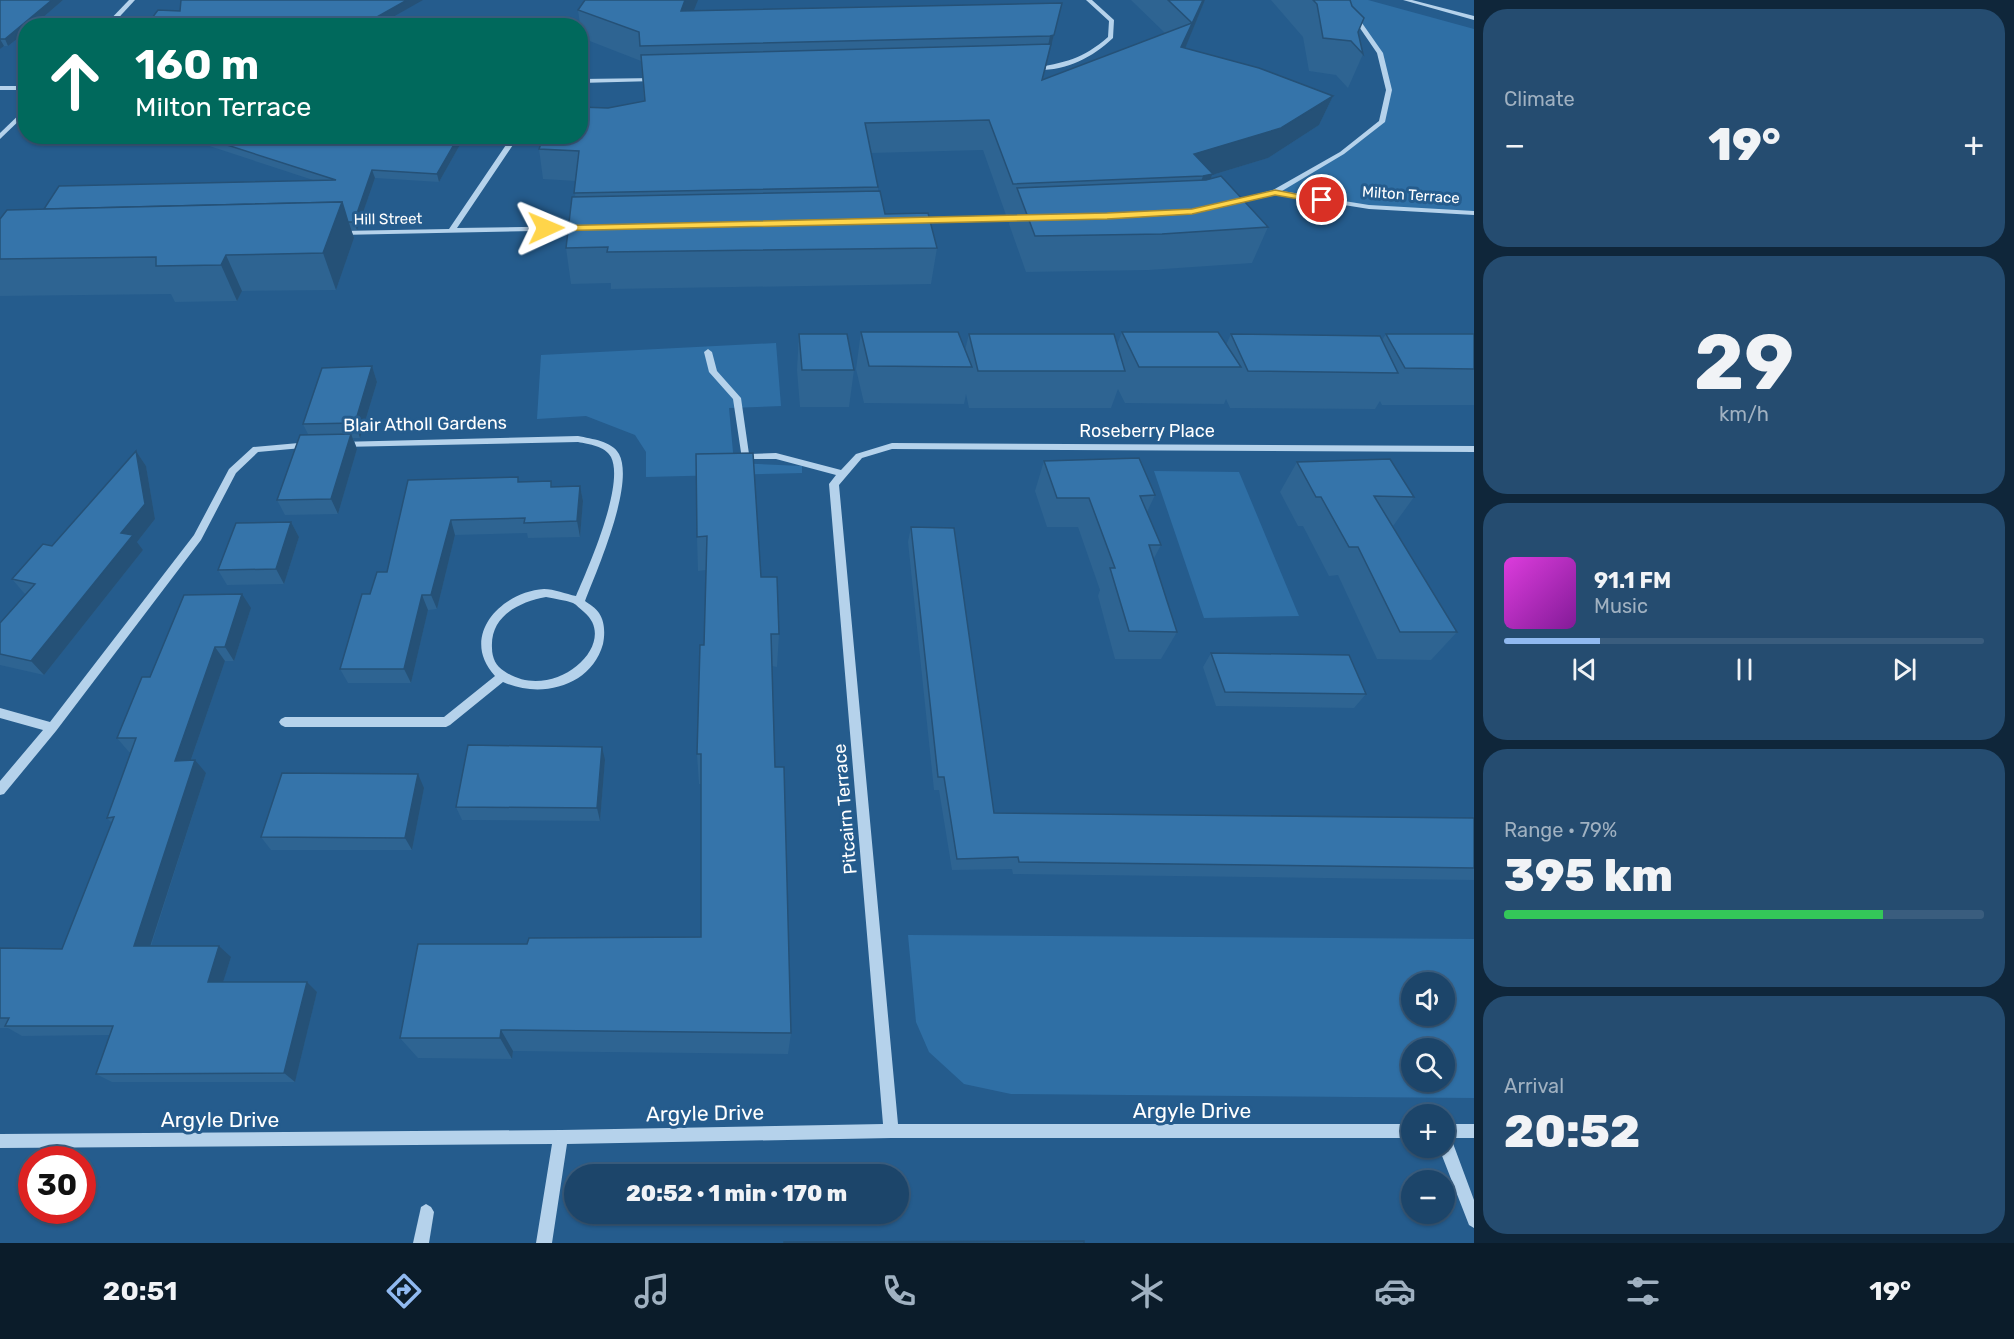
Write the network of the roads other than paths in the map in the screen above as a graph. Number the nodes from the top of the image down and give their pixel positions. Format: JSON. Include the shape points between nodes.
{"nodes":[{"id":1,"x":132,"y":0,"type":"edge"},
{"id":2,"x":600,"y":0,"type":"edge"},
{"id":3,"x":1089,"y":0,"type":"edge"},
{"id":4,"x":1336,"y":0,"type":"edge"},
{"id":5,"x":1406,"y":0,"type":"edge"},
{"id":6,"x":115,"y":18,"type":"edge"},
{"id":7,"x":1474,"y":18,"type":"edge"},
{"id":8,"x":588,"y":21,"type":"edge"},
{"id":9,"x":1020,"y":69,"type":"edge"},
{"id":10,"x":664,"y":79,"type":"edge"},
{"id":11,"x":588,"y":81,"type":"edge"},
{"id":12,"x":0,"y":88,"type":"edge"},
{"id":13,"x":18,"y":88,"type":"edge"},
{"id":14,"x":18,"y":118,"type":"edge"},
{"id":15,"x":0,"y":137,"type":"edge"},
{"id":16,"x":511,"y":144,"type":"edge"},
{"id":17,"x":1275,"y":192,"type":"junction"},
{"id":18,"x":1223,"y":204,"type":"edge"},
{"id":19,"x":1474,"y":213,"type":"edge"},
{"id":20,"x":1029,"y":219,"type":"edge"},
{"id":21,"x":911,"y":221,"type":"edge"},
{"id":22,"x":593,"y":228,"type":"edge"},
{"id":23,"x":452,"y":230,"type":"junction"},
{"id":24,"x":324,"y":234,"type":"edge"},
{"id":25,"x":708,"y":352,"type":"dead end"},
{"id":26,"x":316,"y":444,"type":"edge"},
{"id":27,"x":328,"y":444,"type":"edge"},
{"id":28,"x":1474,"y":449,"type":"edge"},
{"id":29,"x":843,"y":474,"type":"junction"},
{"id":30,"x":834,"y":484,"type":"joint"},
{"id":31,"x":580,"y":600,"type":"junction"},
{"id":32,"x":503,"y":676,"type":"junction"},
{"id":33,"x":0,"y":713,"type":"edge"},
{"id":34,"x":285,"y":722,"type":"dead end"},
{"id":35,"x":52,"y":728,"type":"junction"},
{"id":36,"x":0,"y":790,"type":"edge"},
{"id":37,"x":891,"y":1131,"type":"junction"},
{"id":38,"x":1401,"y":1131,"type":"edge"},
{"id":39,"x":1455,"y":1131,"type":"edge"},
{"id":40,"x":1474,"y":1131,"type":"edge"},
{"id":41,"x":561,"y":1137,"type":"junction"},
{"id":42,"x":0,"y":1141,"type":"edge"},
{"id":43,"x":1451,"y":1158,"type":"edge"},
{"id":44,"x":426,"y":1212,"type":"dead end"},
{"id":45,"x":1474,"y":1220,"type":"edge"},
{"id":46,"x":421,"y":1243,"type":"edge"},
{"id":47,"x":544,"y":1243,"type":"edge"}],
"edges":[{"from":1,"to":6,"type":"street"},
{"from":2,"to":8,"type":"street"},
{"from":3,"to":9,"type":"street","via":[[1112,21],[1111,37],[1096,52],[1077,62]]},
{"from":4,"to":17,"type":"street","via":[[1353,14],[1380,53],[1389,90],[1382,122],[1342,153]]},
{"from":5,"to":7,"type":"street"},
{"from":10,"to":11,"type":"street"},
{"from":12,"to":13,"type":"street"},
{"from":14,"to":15,"type":"street"},
{"from":16,"to":23,"type":"street"},
{"from":17,"to":18,"type":"street"},
{"from":17,"to":19,"type":"street","name":"Milton Terrace","via":[[1369,207]]},
{"from":20,"to":21,"type":"street"},
{"from":22,"to":23,"type":"street","name":"Hill Street"},
{"from":23,"to":24,"type":"street","name":"Hill Street"},
{"from":25,"to":29,"type":"street","via":[[713,372],[737,398],[745,457],[776,456]]},
{"from":26,"to":35,"type":"street","via":[[256,449],[232,471],[198,537]]},
{"from":27,"to":31,"type":"street","name":"Blair Atholl Gardens","via":[[578,439],[606,445],[616,457],[618,468],[611,523]]},
{"from":28,"to":29,"type":"street","name":"Roseberry Place","via":[[892,446],[859,456]]},
{"from":29,"to":30,"type":"street","name":"Roseberry Place"},
{"from":30,"to":37,"type":"street","name":"Pitcairn Terrace"},
{"from":31,"to":32,"type":"street","via":[[564,595],[537,595],[512,604],[498,615],[485,642],[487,657]]},
{"from":31,"to":32,"type":"street","via":[[601,624],[602,640],[596,656],[583,670],[566,681],[545,686],[525,686]]},
{"from":32,"to":34,"type":"street","via":[[446,722]]},
{"from":33,"to":35,"type":"street"},
{"from":35,"to":36,"type":"street"},
{"from":37,"to":38,"type":"street","name":"Argyle Drive"},
{"from":37,"to":41,"type":"street","name":"Argyle Drive"},
{"from":39,"to":40,"type":"street"},
{"from":41,"to":42,"type":"street","name":"Argyle Drive"},
{"from":41,"to":47,"type":"street"},
{"from":43,"to":45,"type":"street"},
{"from":44,"to":46,"type":"street"}]}
